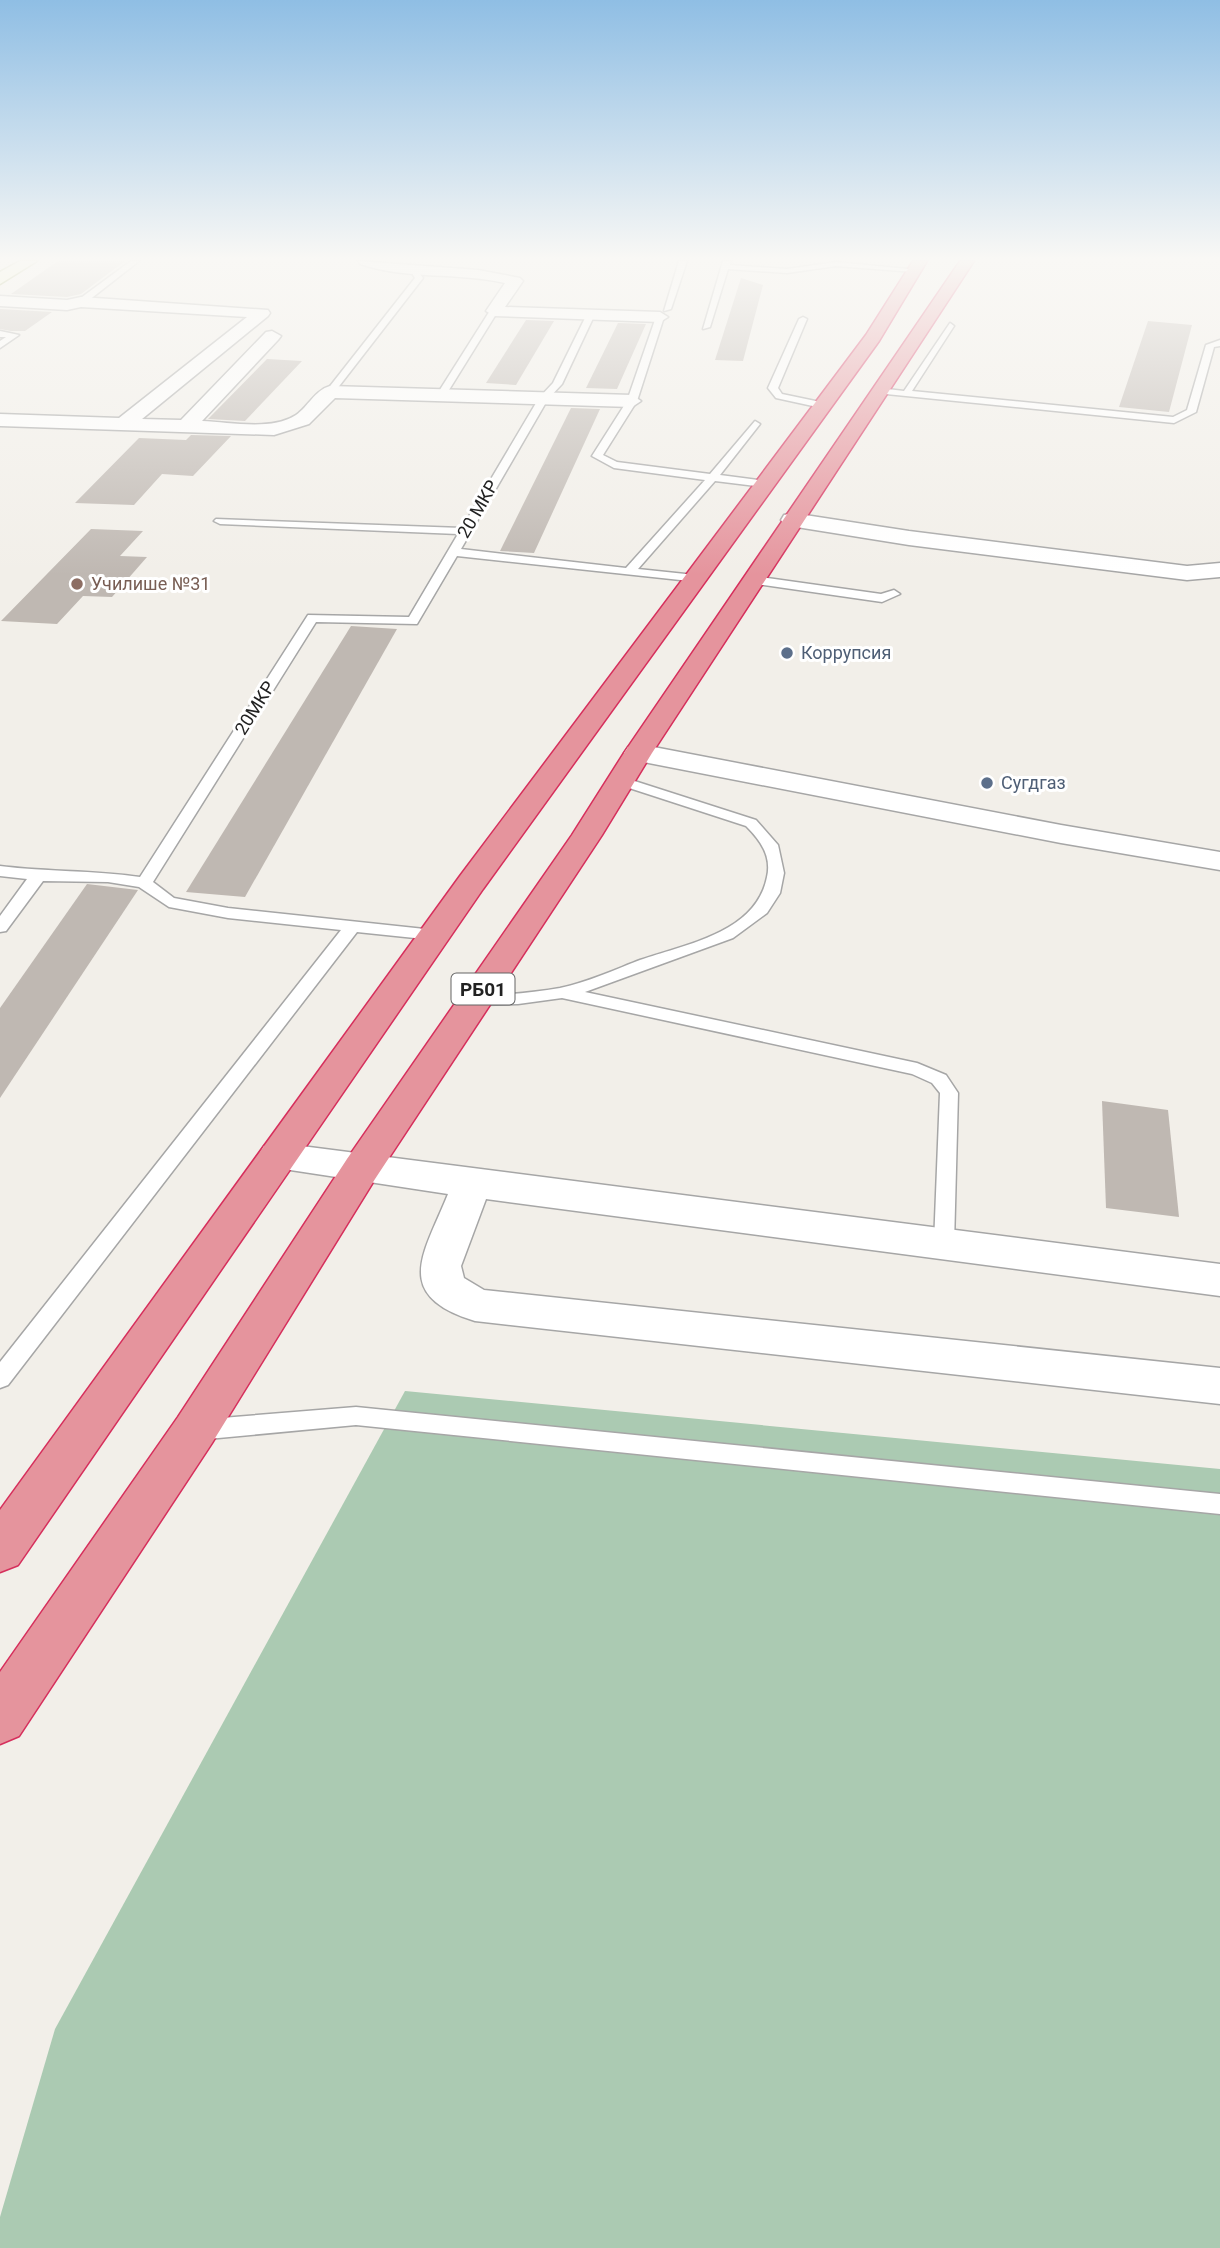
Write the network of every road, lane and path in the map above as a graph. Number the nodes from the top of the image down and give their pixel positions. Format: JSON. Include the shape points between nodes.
{"nodes":[{"id":1,"x":196,"y":366,"type":"edge"},
{"id":2,"x":243,"y":366,"type":"edge"},
{"id":3,"x":350,"y":366,"type":"edge"},
{"id":4,"x":460,"y":366,"type":"edge"},
{"id":5,"x":567,"y":366,"type":"edge"},
{"id":6,"x":644,"y":366,"type":"edge"},
{"id":7,"x":783,"y":366,"type":"edge"},
{"id":8,"x":851,"y":366,"type":"edge"},
{"id":9,"x":911,"y":366,"type":"edge"},
{"id":10,"x":1204,"y":366,"type":"edge"},
{"id":11,"x":330,"y":392,"type":"junction"},
{"id":12,"x":892,"y":393,"type":"junction"},
{"id":13,"x":441,"y":396,"type":"junction"},
{"id":14,"x":544,"y":398,"type":"junction"},
{"id":15,"x":632,"y":401,"type":"junction"},
{"id":16,"x":822,"y":405,"type":"junction"},
{"id":17,"x":0,"y":420,"type":"edge"},
{"id":18,"x":755,"y":424,"type":"dead end"},
{"id":19,"x":122,"y":425,"type":"junction"},
{"id":20,"x":184,"y":427,"type":"junction"},
{"id":21,"x":784,"y":457,"type":"junction"},
{"id":22,"x":832,"y":462,"type":"junction"},
{"id":23,"x":712,"y":478,"type":"junction"},
{"id":24,"x":765,"y":484,"type":"junction"},
{"id":25,"x":792,"y":520,"type":"junction"},
{"id":26,"x":220,"y":521,"type":"dead end"},
{"id":27,"x":465,"y":531,"type":"junction"},
{"id":28,"x":454,"y":552,"type":"junction"},
{"id":29,"x":1220,"y":570,"type":"edge"},
{"id":30,"x":630,"y":571,"type":"junction"},
{"id":31,"x":695,"y":579,"type":"junction"},
{"id":32,"x":753,"y":580,"type":"junction"},
{"id":33,"x":894,"y":594,"type":"dead end"},
{"id":34,"x":413,"y":621,"type":"joint"},
{"id":35,"x":607,"y":758,"type":"junction"},
{"id":36,"x":553,"y":772,"type":"junction"},
{"id":37,"x":1220,"y":861,"type":"edge"},
{"id":38,"x":0,"y":871,"type":"edge"},
{"id":39,"x":38,"y":876,"type":"junction"},
{"id":40,"x":144,"y":883,"type":"junction"},
{"id":41,"x":352,"y":926,"type":"junction"},
{"id":42,"x":0,"y":927,"type":"edge"},
{"id":43,"x":434,"y":935,"type":"junction"},
{"id":44,"x":563,"y":993,"type":"junction"},
{"id":45,"x":475,"y":1001,"type":"junction"},
{"id":46,"x":278,"y":1156,"type":"junction"},
{"id":47,"x":361,"y":1169,"type":"junction"},
{"id":48,"x":472,"y":1183,"type":"junction"},
{"id":49,"x":944,"y":1244,"type":"junction"},
{"id":50,"x":1220,"y":1280,"type":"edge"},
{"id":51,"x":0,"y":1379,"type":"edge"},
{"id":52,"x":1220,"y":1386,"type":"edge"},
{"id":53,"x":195,"y":1430,"type":"junction"},
{"id":54,"x":1220,"y":1504,"type":"edge"},
{"id":55,"x":0,"y":1550,"type":"edge"},
{"id":56,"x":0,"y":1718,"type":"edge"}],
"edges":[{"from":1,"to":19,"type":"street"},
{"from":2,"to":20,"type":"street"},
{"from":3,"to":11,"type":"lane"},
{"from":4,"to":13,"type":"lane"},
{"from":5,"to":14,"type":"lane"},
{"from":6,"to":15,"type":"lane"},
{"from":7,"to":16,"type":"lane","via":[[773,388],[779,396]]},
{"from":8,"to":16,"type":"highway","number":"РБ01"},
{"from":9,"to":12,"type":"highway","number":"РБ01"},
{"from":10,"to":12,"type":"lane","via":[[1191,412],[1174,419]]},
{"from":11,"to":13,"type":"street"},
{"from":11,"to":20,"type":"street","via":[[302,421],[274,429]]},
{"from":12,"to":22,"type":"highway","number":"РБ01"},
{"from":13,"to":14,"type":"street"},
{"from":14,"to":15,"type":"street"},
{"from":14,"to":27,"type":"lane","name":"20 МКР"},
{"from":15,"to":23,"type":"lane","via":[[597,456],[614,465]]},
{"from":16,"to":21,"type":"highway","number":"РБ01"},
{"from":17,"to":19,"type":"street"},
{"from":18,"to":23,"type":"lane"},
{"from":19,"to":20,"type":"street"},
{"from":21,"to":22,"type":"highway"},
{"from":21,"to":24,"type":"highway","number":"РБ01"},
{"from":22,"to":25,"type":"highway","number":"РБ01"},
{"from":23,"to":24,"type":"lane"},
{"from":23,"to":30,"type":"lane"},
{"from":24,"to":31,"type":"highway","number":"РБ01"},
{"from":25,"to":29,"type":"street","via":[[1187,573]]},
{"from":25,"to":32,"type":"highway","number":"РБ01"},
{"from":26,"to":27,"type":"lane"},
{"from":27,"to":28,"type":"lane","name":"20 МКР"},
{"from":28,"to":30,"type":"lane"},
{"from":28,"to":34,"type":"lane","name":"20 МКР"},
{"from":30,"to":31,"type":"lane"},
{"from":31,"to":35,"type":"highway","number":"РБ01"},
{"from":32,"to":33,"type":"lane","via":[[882,598]]},
{"from":32,"to":35,"type":"highway","number":"РБ01"},
{"from":34,"to":40,"type":"lane","name":"20МКР","via":[[312,618]]},
{"from":35,"to":36,"type":"highway","number":"РБ01"},
{"from":35,"to":36,"type":"highway","via":[[611,768],[581,762]]},
{"from":35,"to":37,"type":"street"},
{"from":35,"to":44,"type":"lane","via":[[751,823],[767,838],[776,859],[775,888],[760,912],[725,936]]},
{"from":35,"to":45,"type":"highway","number":"РБ01"},
{"from":36,"to":43,"type":"highway","number":"РБ01"},
{"from":38,"to":39,"type":"lane"},
{"from":39,"to":40,"type":"lane","via":[[108,877]]},
{"from":39,"to":42,"type":"lane"},
{"from":40,"to":41,"type":"lane","via":[[169,902]]},
{"from":41,"to":43,"type":"lane"},
{"from":41,"to":51,"type":"lane"},
{"from":43,"to":46,"type":"highway","number":"РБ01"},
{"from":44,"to":45,"type":"lane"},
{"from":44,"to":49,"type":"lane","via":[[917,1069],[939,1079],[949,1093]]},
{"from":45,"to":47,"type":"highway","number":"РБ01"},
{"from":46,"to":47,"type":"street"},
{"from":46,"to":55,"type":"highway","number":"РБ01"},
{"from":47,"to":48,"type":"street"},
{"from":47,"to":53,"type":"highway","number":"РБ01"},
{"from":48,"to":49,"type":"street"},
{"from":48,"to":52,"type":"street","via":[[440,1266],[445,1287],[475,1305]]},
{"from":49,"to":50,"type":"street"},
{"from":53,"to":54,"type":"lane","via":[[356,1416]]},
{"from":53,"to":56,"type":"highway","number":"РБ01"}]}
